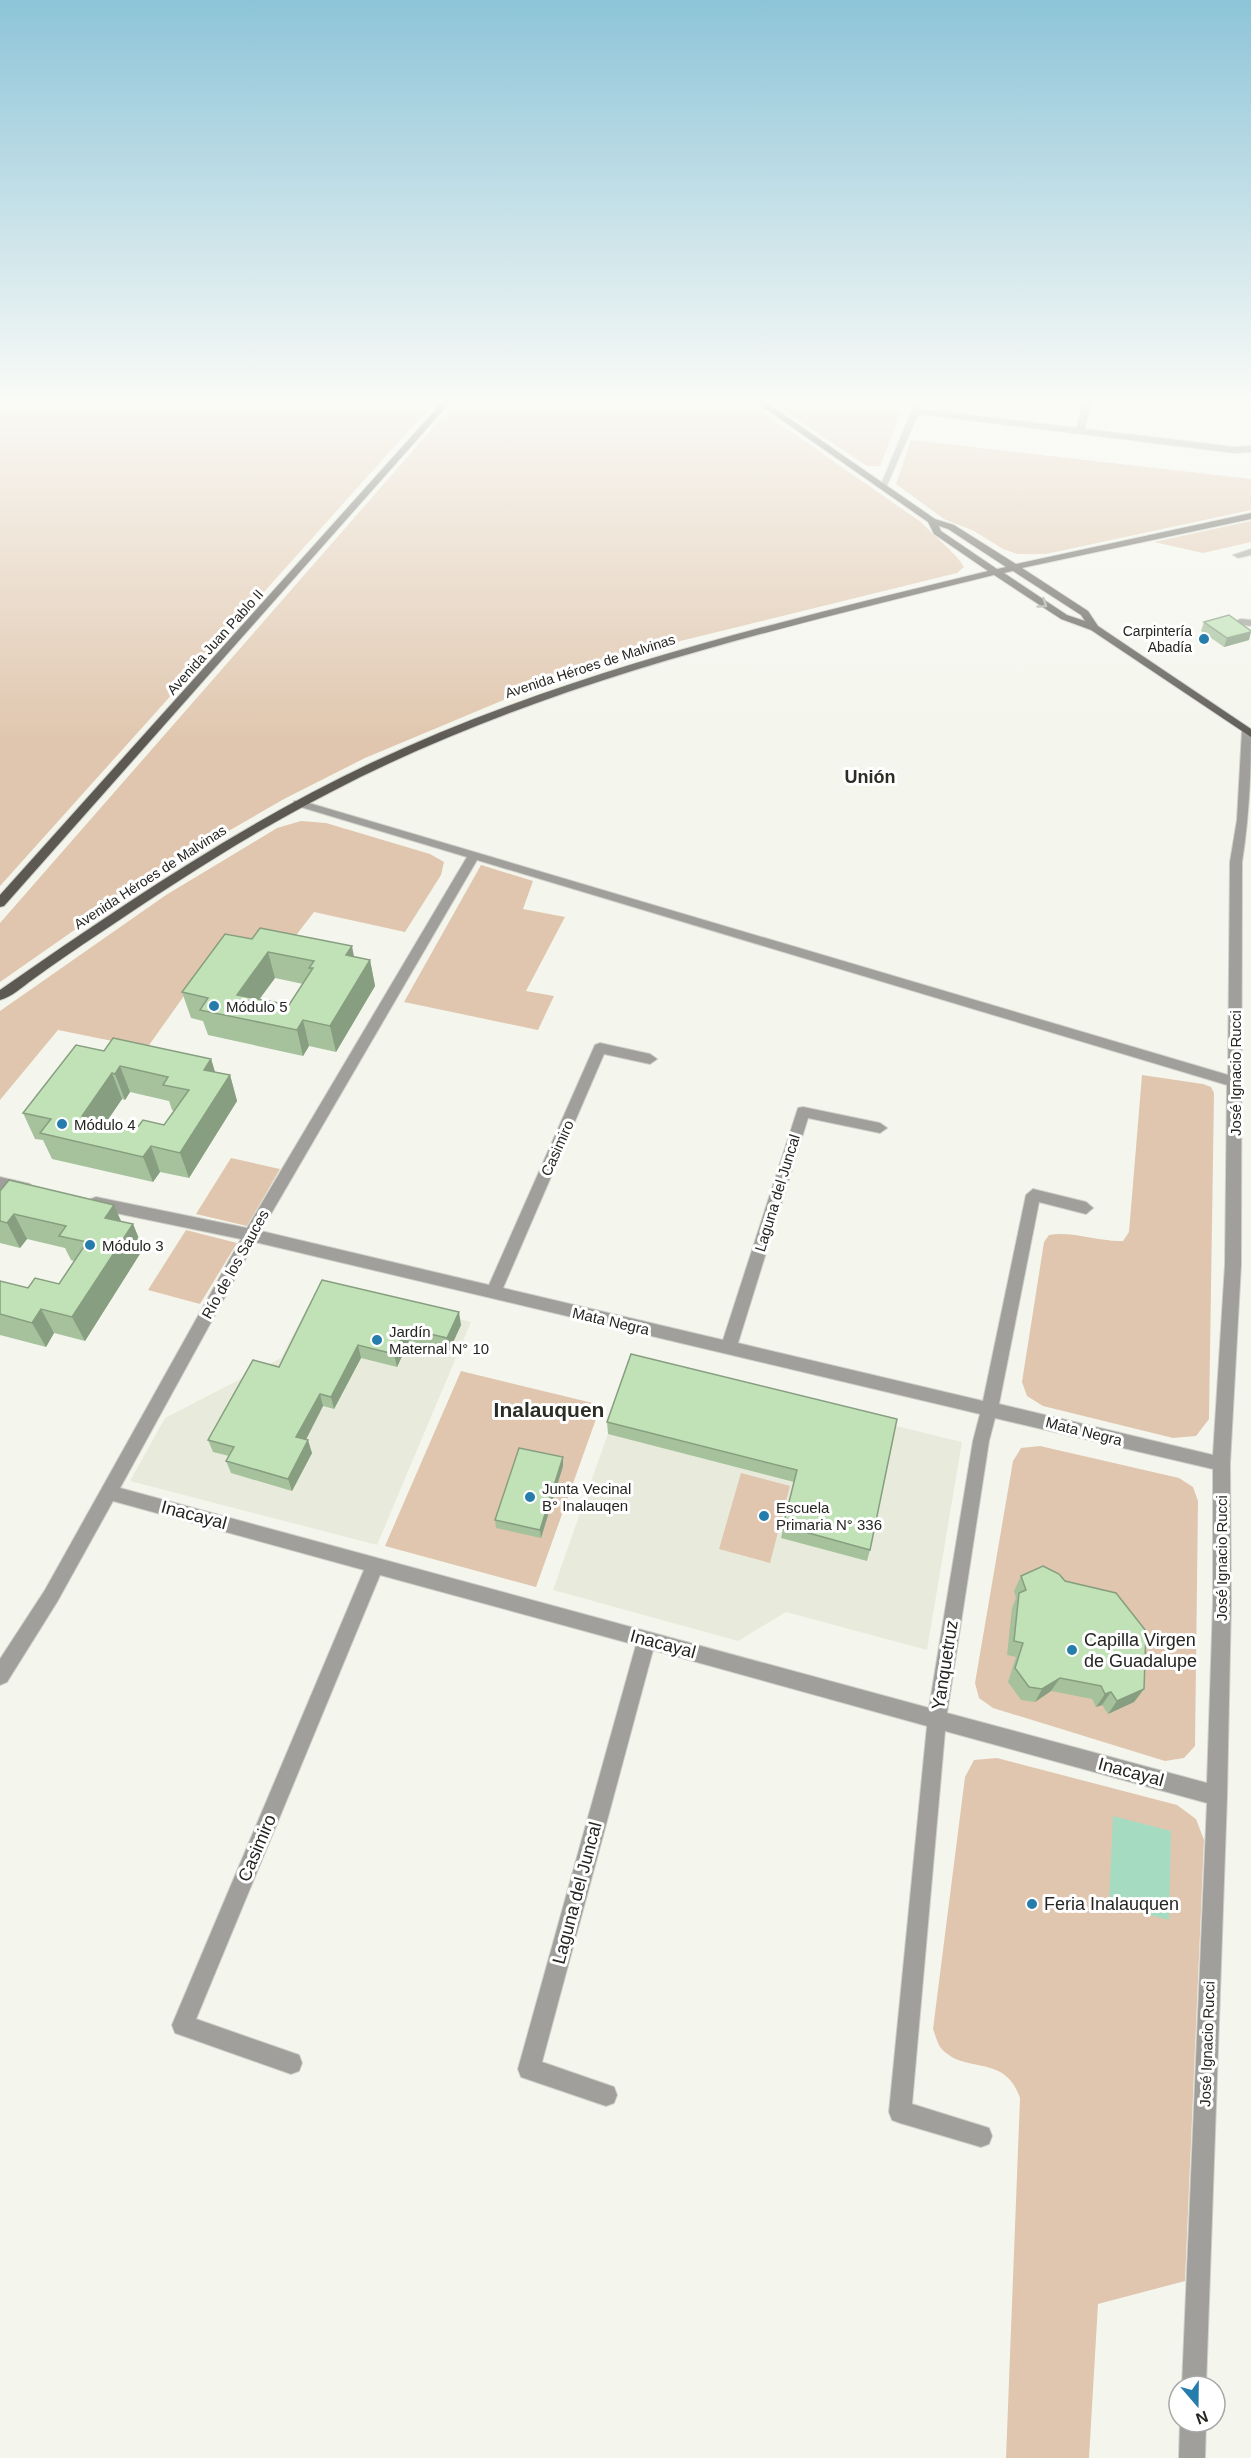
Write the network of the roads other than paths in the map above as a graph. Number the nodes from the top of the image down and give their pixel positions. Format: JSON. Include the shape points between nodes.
{"nodes":[{"id":1,"x":348,"y":513,"type":"edge"},
{"id":2,"x":922,"y":513,"type":"edge"},
{"id":3,"x":1251,"y":516,"type":"edge"},
{"id":4,"x":932,"y":520,"type":"junction"},
{"id":5,"x":1251,"y":552,"type":"edge"},
{"id":6,"x":1238,"y":555,"type":"dead end"},
{"id":7,"x":1016,"y":568,"type":"junction"},
{"id":8,"x":996,"y":572,"type":"junction"},
{"id":9,"x":1094,"y":628,"type":"junction"},
{"id":10,"x":1249,"y":733,"type":"edge"},
{"id":11,"x":298,"y":804,"type":"junction"},
{"id":12,"x":474,"y":855,"type":"junction"},
{"id":13,"x":0,"y":903,"type":"edge"},
{"id":14,"x":0,"y":996,"type":"edge"},
{"id":15,"x":650,"y":1059,"type":"dead end"},
{"id":16,"x":1235,"y":1082,"type":"junction"},
{"id":17,"x":879,"y":1128,"type":"dead end"},
{"id":18,"x":0,"y":1183,"type":"edge"},
{"id":19,"x":45,"y":1192,"type":"edge"},
{"id":20,"x":79,"y":1200,"type":"edge"},
{"id":21,"x":1086,"y":1208,"type":"dead end"},
{"id":22,"x":251,"y":1235,"type":"junction"},
{"id":23,"x":493,"y":1294,"type":"junction"},
{"id":24,"x":729,"y":1349,"type":"junction"},
{"id":25,"x":989,"y":1408,"type":"junction"},
{"id":26,"x":1221,"y":1464,"type":"junction"},
{"id":27,"x":108,"y":1492,"type":"junction"},
{"id":28,"x":375,"y":1565,"type":"junction"},
{"id":29,"x":647,"y":1640,"type":"junction"},
{"id":30,"x":0,"y":1676,"type":"edge"},
{"id":31,"x":937,"y":1717,"type":"junction"},
{"id":32,"x":1217,"y":1796,"type":"junction"},
{"id":33,"x":291,"y":2063,"type":"dead end"},
{"id":34,"x":606,"y":2095,"type":"dead end"},
{"id":35,"x":981,"y":2136,"type":"dead end"},
{"id":36,"x":1194,"y":2374,"type":"edge"},
{"id":37,"x":1193,"y":2434,"type":"edge"},
{"id":38,"x":1192,"y":2458,"type":"edge"}],
"edges":[{"from":1,"to":13,"type":"main road","name":"Avenida Juan Pablo II"},
{"from":2,"to":4,"type":"main road"},
{"from":3,"to":7,"type":"main road","name":"Avenida Héroes de Malvinas"},
{"from":4,"to":7,"type":"main road","via":[[951,527]]},
{"from":4,"to":8,"type":"main road","via":[[937,532]]},
{"from":5,"to":6,"type":"street"},
{"from":7,"to":8,"type":"main road","name":"Avenida Héroes de Malvinas"},
{"from":7,"to":9,"type":"main road","via":[[1085,613]]},
{"from":8,"to":9,"type":"main road","one_way":true,"via":[[1064,617]]},
{"from":8,"to":11,"type":"main road","name":"Avenida Héroes de Malvinas","via":[[643,662],[511,708],[378,764]]},
{"from":9,"to":10,"type":"main road"},
{"from":10,"to":16,"type":"street","name":"José Ignacio Rucci","via":[[1236,862]]},
{"from":11,"to":12,"type":"street"},
{"from":11,"to":14,"type":"main road","name":"Avenida Héroes de Malvinas","via":[[156,888]]},
{"from":12,"to":16,"type":"street"},
{"from":12,"to":22,"type":"street","name":"Río de los Sauces"},
{"from":15,"to":23,"type":"street","name":"Casimiro","via":[[600,1048]]},
{"from":16,"to":26,"type":"street","name":"José Ignacio Rucci","via":[[1233,1265]]},
{"from":17,"to":24,"type":"street","name":"Laguna del Juncal","via":[[803,1112]]},
{"from":18,"to":19,"type":"street"},
{"from":20,"to":22,"type":"street","name":"Mata Negra"},
{"from":21,"to":25,"type":"street","name":"Yanquetruz","via":[[1033,1195]]},
{"from":22,"to":23,"type":"street","name":"Mata Negra"},
{"from":22,"to":27,"type":"street","name":"Río de los Sauces"},
{"from":23,"to":24,"type":"street","name":"Mata Negra"},
{"from":24,"to":25,"type":"street","name":"Mata Negra"},
{"from":25,"to":26,"type":"street","name":"Mata Negra"},
{"from":25,"to":31,"type":"street","name":"Yanquetruz"},
{"from":26,"to":32,"type":"street","name":"José Ignacio Rucci"},
{"from":27,"to":28,"type":"street","name":"Inacayal"},
{"from":27,"to":30,"type":"street","name":"Río de los Sauces","via":[[51,1596]]},
{"from":28,"to":29,"type":"street","name":"Inacayal"},
{"from":28,"to":33,"type":"street","name":"Casimiro","via":[[183,2025]]},
{"from":29,"to":31,"type":"street","name":"Inacayal"},
{"from":29,"to":34,"type":"street","name":"Laguna del Juncal","via":[[529,2069]]},
{"from":31,"to":32,"type":"street","name":"Inacayal"},
{"from":31,"to":35,"type":"street","name":"Yanquetruz","via":[[900,2112]]},
{"from":32,"to":36,"type":"street","name":"José Ignacio Rucci"},
{"from":37,"to":38,"type":"street"}]}
